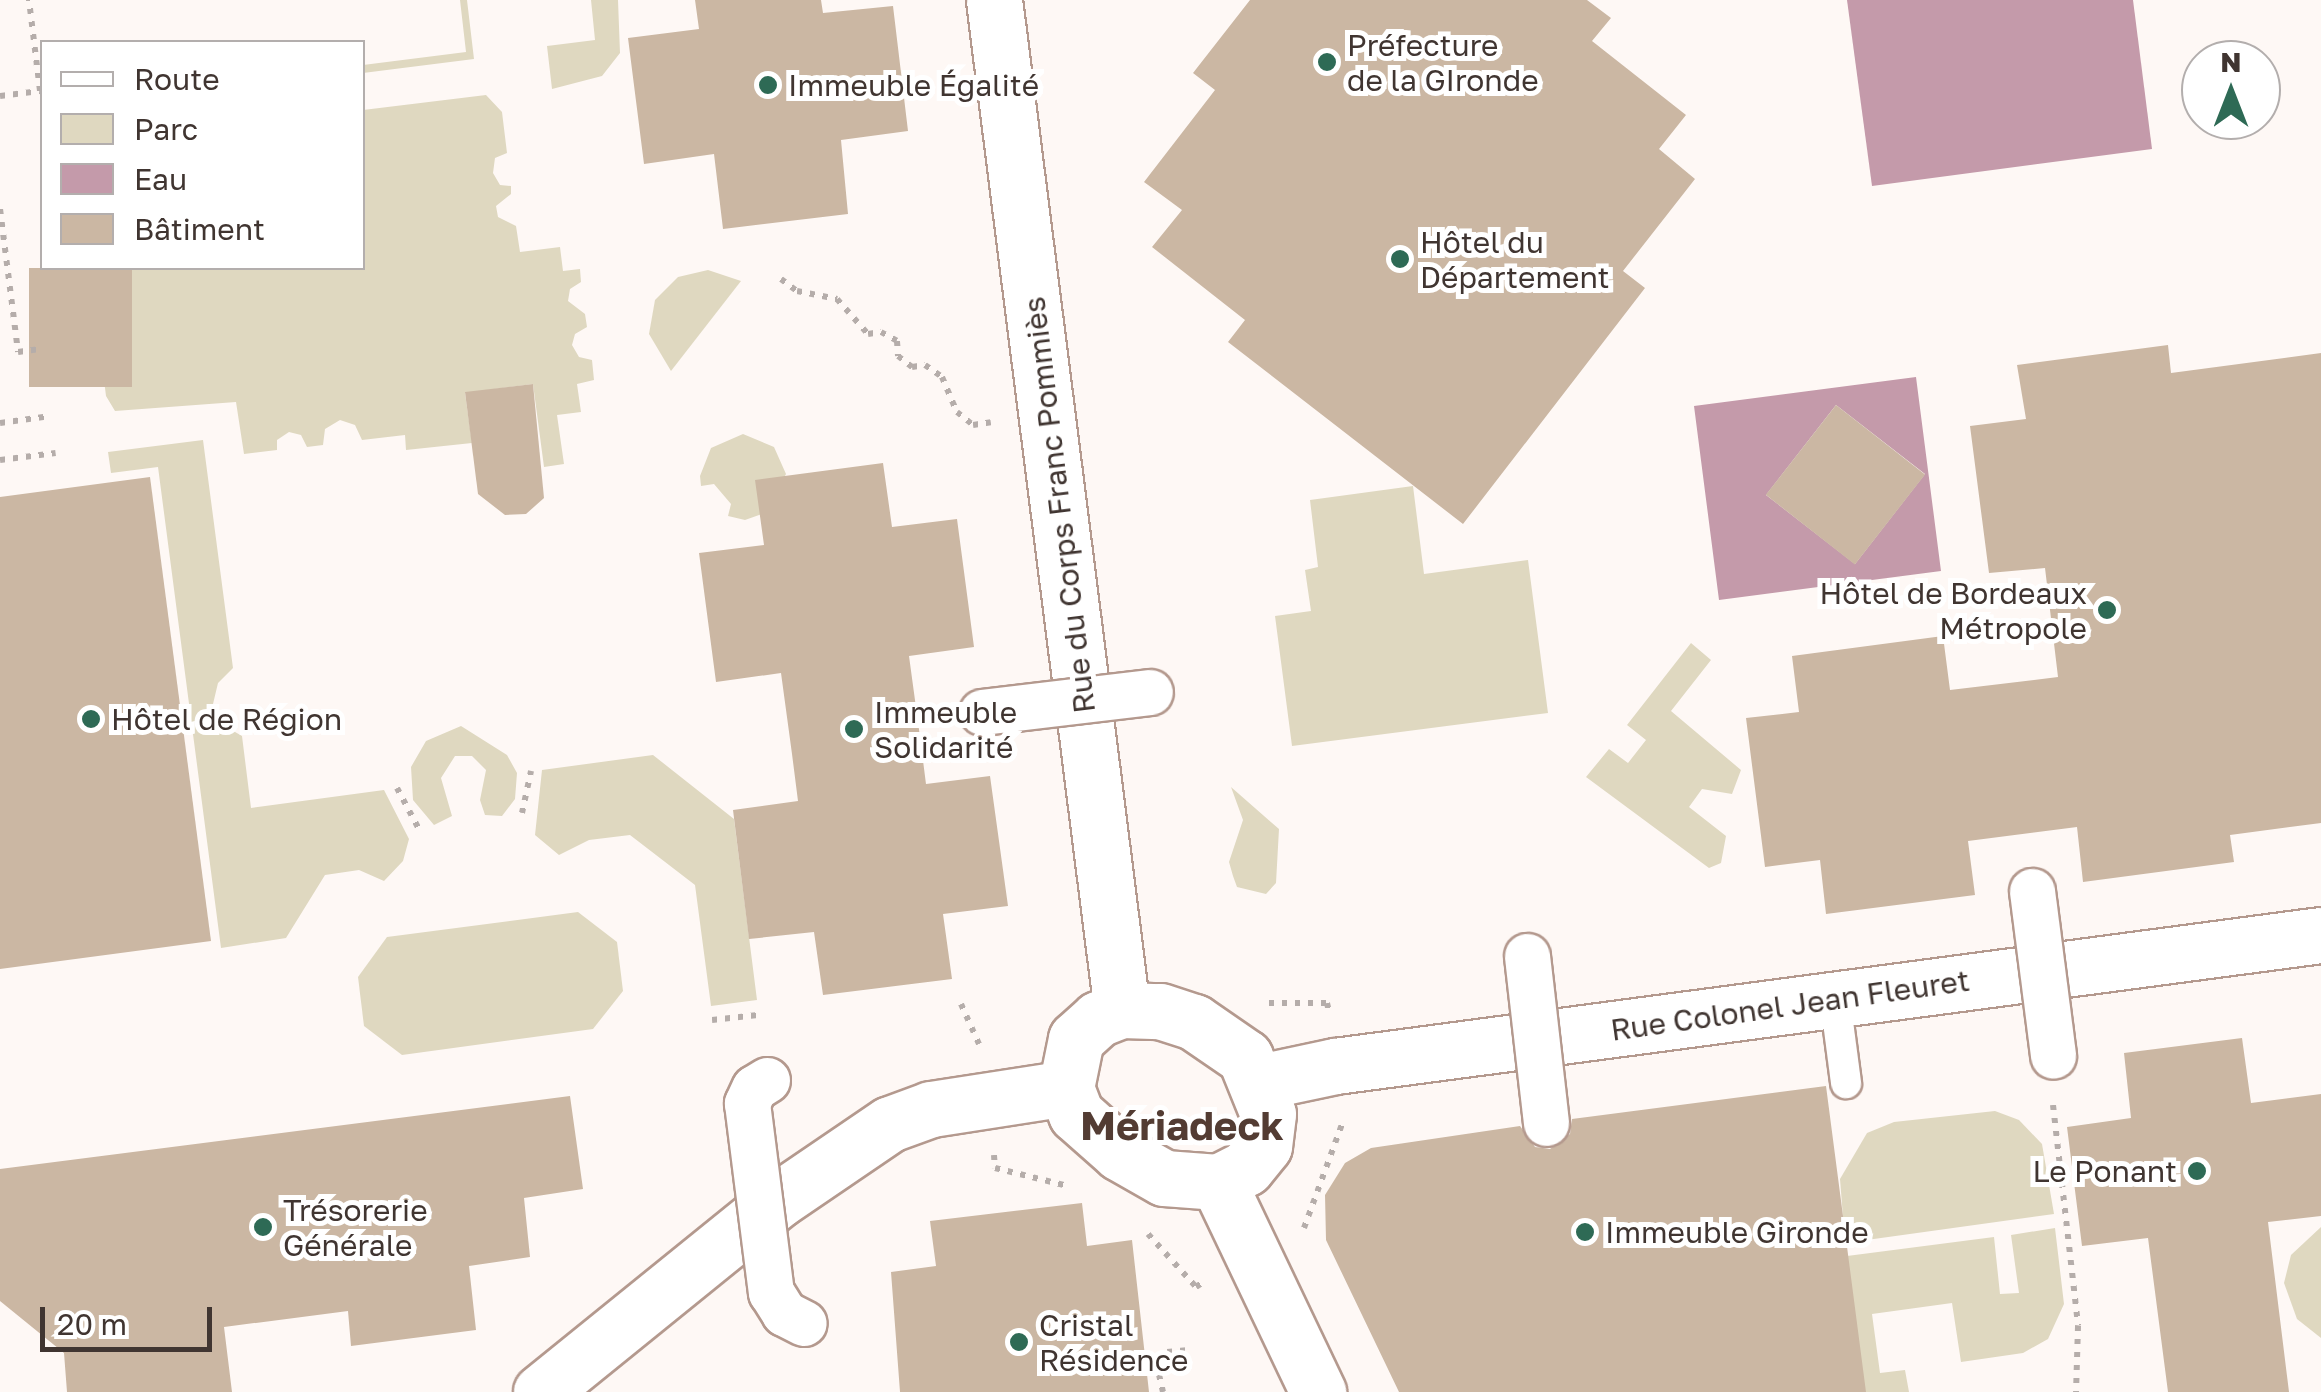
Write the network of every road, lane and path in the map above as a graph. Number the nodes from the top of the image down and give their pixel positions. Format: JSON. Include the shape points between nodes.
{"nodes":[{"id":1,"x":29,"y":0,"type":"edge"},
{"id":2,"x":994,"y":0,"type":"edge"},
{"id":3,"x":0,"y":96,"type":"edge"},
{"id":4,"x":0,"y":209,"type":"edge"},
{"id":5,"x":781,"y":278,"type":"dead end"},
{"id":6,"x":40,"y":349,"type":"dead end"},
{"id":7,"x":52,"y":416,"type":"dead end"},
{"id":8,"x":991,"y":422,"type":"dead end"},
{"id":9,"x":0,"y":423,"type":"edge"},
{"id":10,"x":56,"y":453,"type":"dead end"},
{"id":11,"x":0,"y":460,"type":"edge"},
{"id":12,"x":1150,"y":692,"type":"dead end"},
{"id":13,"x":982,"y":712,"type":"dead end"},
{"id":14,"x":530,"y":770,"type":"dead end"},
{"id":15,"x":398,"y":788,"type":"dead end"},
{"id":16,"x":522,"y":813,"type":"dead end"},
{"id":17,"x":420,"y":831,"type":"dead end"},
{"id":18,"x":2032,"y":891,"type":"dead end"},
{"id":19,"x":2321,"y":936,"type":"edge"},
{"id":20,"x":1527,"y":956,"type":"dead end"},
{"id":21,"x":1835,"y":999,"type":"junction"},
{"id":22,"x":1259,"y":1003,"type":"dead end"},
{"id":23,"x":961,"y":1004,"type":"dead end"},
{"id":24,"x":1122,"y":1010,"type":"junction"},
{"id":25,"x":758,"y":1015,"type":"dead end"},
{"id":26,"x":712,"y":1020,"type":"dead end"},
{"id":27,"x":2053,"y":1056,"type":"joint"},
{"id":28,"x":1335,"y":1066,"type":"junction"},
{"id":29,"x":767,"y":1080,"type":"dead end"},
{"id":30,"x":1260,"y":1082,"type":"junction"},
{"id":31,"x":1846,"y":1083,"type":"dead end"},
{"id":32,"x":1066,"y":1088,"type":"junction"},
{"id":33,"x":986,"y":1100,"type":"junction"},
{"id":34,"x":1546,"y":1123,"type":"dead end"},
{"id":35,"x":1218,"y":1182,"type":"junction"},
{"id":36,"x":1081,"y":1190,"type":"dead end"},
{"id":37,"x":1142,"y":1228,"type":"dead end"},
{"id":38,"x":1250,"y":1256,"type":"junction"},
{"id":39,"x":804,"y":1323,"type":"dead end"},
{"id":40,"x":1190,"y":1350,"type":"dead end"},
{"id":41,"x":541,"y":1392,"type":"edge"},
{"id":42,"x":1163,"y":1392,"type":"edge"},
{"id":43,"x":1318,"y":1392,"type":"edge"},
{"id":44,"x":2076,"y":1392,"type":"edge"}],
"edges":[{"from":1,"to":3,"type":"path","via":[[40,92]]},
{"from":2,"to":24,"type":"street","name":"Rue du Corps Franc Pommiès"},
{"from":4,"to":6,"type":"path","via":[[18,352]]},
{"from":5,"to":8,"type":"path","via":[[797,291],[837,299],[868,334],[897,341],[898,356],[912,367],[925,366],[942,377],[972,425]]},
{"from":7,"to":9,"type":"path"},
{"from":10,"to":11,"type":"path"},
{"from":12,"to":13,"type":"street","bridge":true},
{"from":14,"to":16,"type":"path"},
{"from":15,"to":17,"type":"path"},
{"from":18,"to":27,"type":"street","bridge":true},
{"from":19,"to":21,"type":"street","name":"Rue Colonel Jean Fleuret"},
{"from":20,"to":34,"type":"street","bridge":true},
{"from":21,"to":28,"type":"street","name":"Rue Colonel Jean Fleuret"},
{"from":21,"to":31,"type":"lane"},
{"from":22,"to":28,"type":"path","via":[[1328,1003]]},
{"from":23,"to":33,"type":"path","via":[[979,1041]]},
{"from":24,"to":30,"type":"street","via":[[1160,1011],[1194,1022],[1245,1057]]},
{"from":24,"to":32,"type":"street","via":[[1098,1018],[1076,1039]]},
{"from":25,"to":26,"type":"path"},
{"from":27,"to":44,"type":"path","via":[[2054,1126],[2078,1326]]},
{"from":28,"to":30,"type":"street","name":"Rue Colonel Jean Fleuret"},
{"from":28,"to":38,"type":"path","via":[[1343,1132],[1303,1231]]},
{"from":29,"to":39,"type":"street","bridge":true,"via":[[754,1088],[748,1104],[772,1292],[784,1313]]},
{"from":30,"to":35,"type":"street","via":[[1268,1114],[1264,1146],[1246,1168]]},
{"from":32,"to":33,"type":"street"},
{"from":32,"to":35,"type":"street","via":[[1076,1114],[1141,1165],[1190,1184]]},
{"from":33,"to":36,"type":"path","via":[[995,1168]]},
{"from":33,"to":41,"type":"street","via":[[904,1119],[846,1151]]},
{"from":35,"to":38,"type":"street"},
{"from":37,"to":38,"type":"path","via":[[1196,1287]]},
{"from":38,"to":43,"type":"street"},
{"from":40,"to":42,"type":"path","via":[[1167,1352],[1156,1366]]}]}
